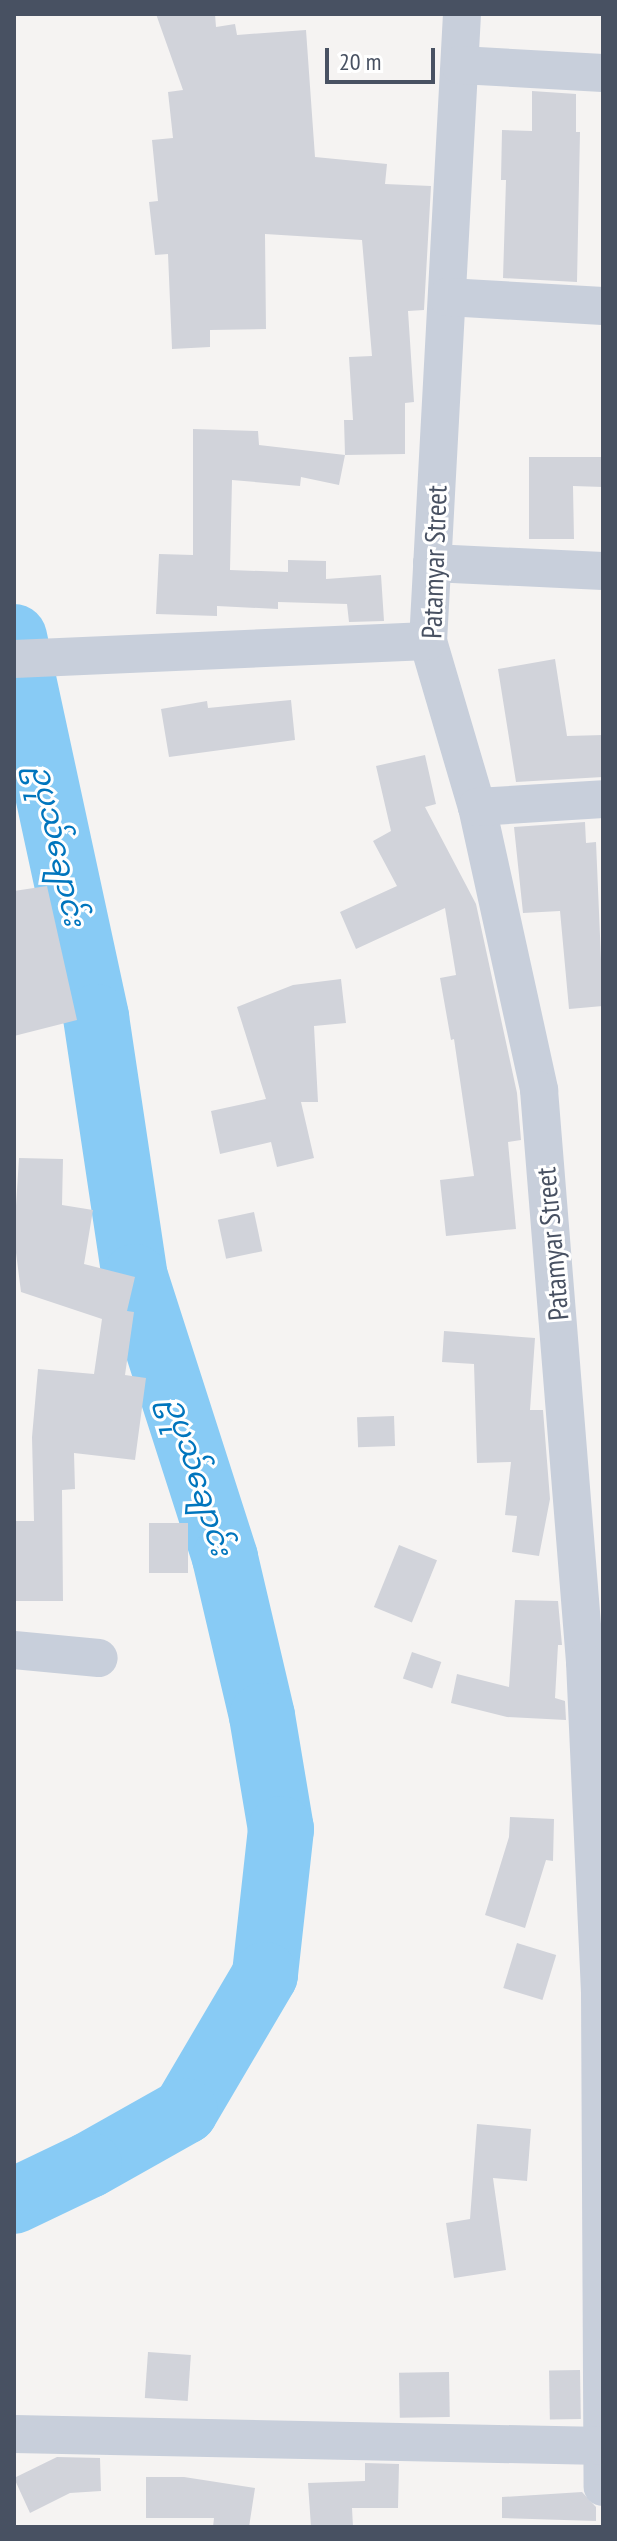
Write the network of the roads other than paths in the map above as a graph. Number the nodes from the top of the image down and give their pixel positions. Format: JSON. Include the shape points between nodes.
{"nodes":[{"id":1,"x":462,"y":14,"type":"edge"},
{"id":2,"x":460,"y":65,"type":"junction"},
{"id":3,"x":603,"y":73,"type":"edge"},
{"id":4,"x":447,"y":297,"type":"junction"},
{"id":5,"x":603,"y":306,"type":"edge"},
{"id":6,"x":432,"y":563,"type":"junction"},
{"id":7,"x":603,"y":571,"type":"edge"},
{"id":8,"x":428,"y":641,"type":"junction"},
{"id":9,"x":14,"y":659,"type":"edge"},
{"id":10,"x":603,"y":799,"type":"edge"},
{"id":11,"x":477,"y":807,"type":"junction"},
{"id":12,"x":14,"y":1650,"type":"edge"},
{"id":13,"x":99,"y":1658,"type":"dead end"},
{"id":14,"x":14,"y":2434,"type":"edge"},
{"id":15,"x":603,"y":2446,"type":"edge"},
{"id":16,"x":603,"y":2487,"type":"edge"}],
"edges":[{"from":1,"to":2,"type":"street","name":"Patamyar Street"},
{"from":2,"to":3,"type":"street"},
{"from":2,"to":4,"type":"street","name":"Patamyar Street"},
{"from":4,"to":5,"type":"street"},
{"from":4,"to":6,"type":"street","name":"Patamyar Street"},
{"from":6,"to":7,"type":"street"},
{"from":6,"to":8,"type":"street","name":"Patamyar Street"},
{"from":8,"to":9,"type":"street"},
{"from":8,"to":11,"type":"street","name":"Patamyar Street"},
{"from":10,"to":11,"type":"street"},
{"from":11,"to":15,"type":"street","name":"Patamyar Street","via":[[539,1090],[583,1630],[600,1995]]},
{"from":12,"to":13,"type":"street"},
{"from":14,"to":15,"type":"street"},
{"from":15,"to":16,"type":"street","name":"Patamyar Street"}]}
